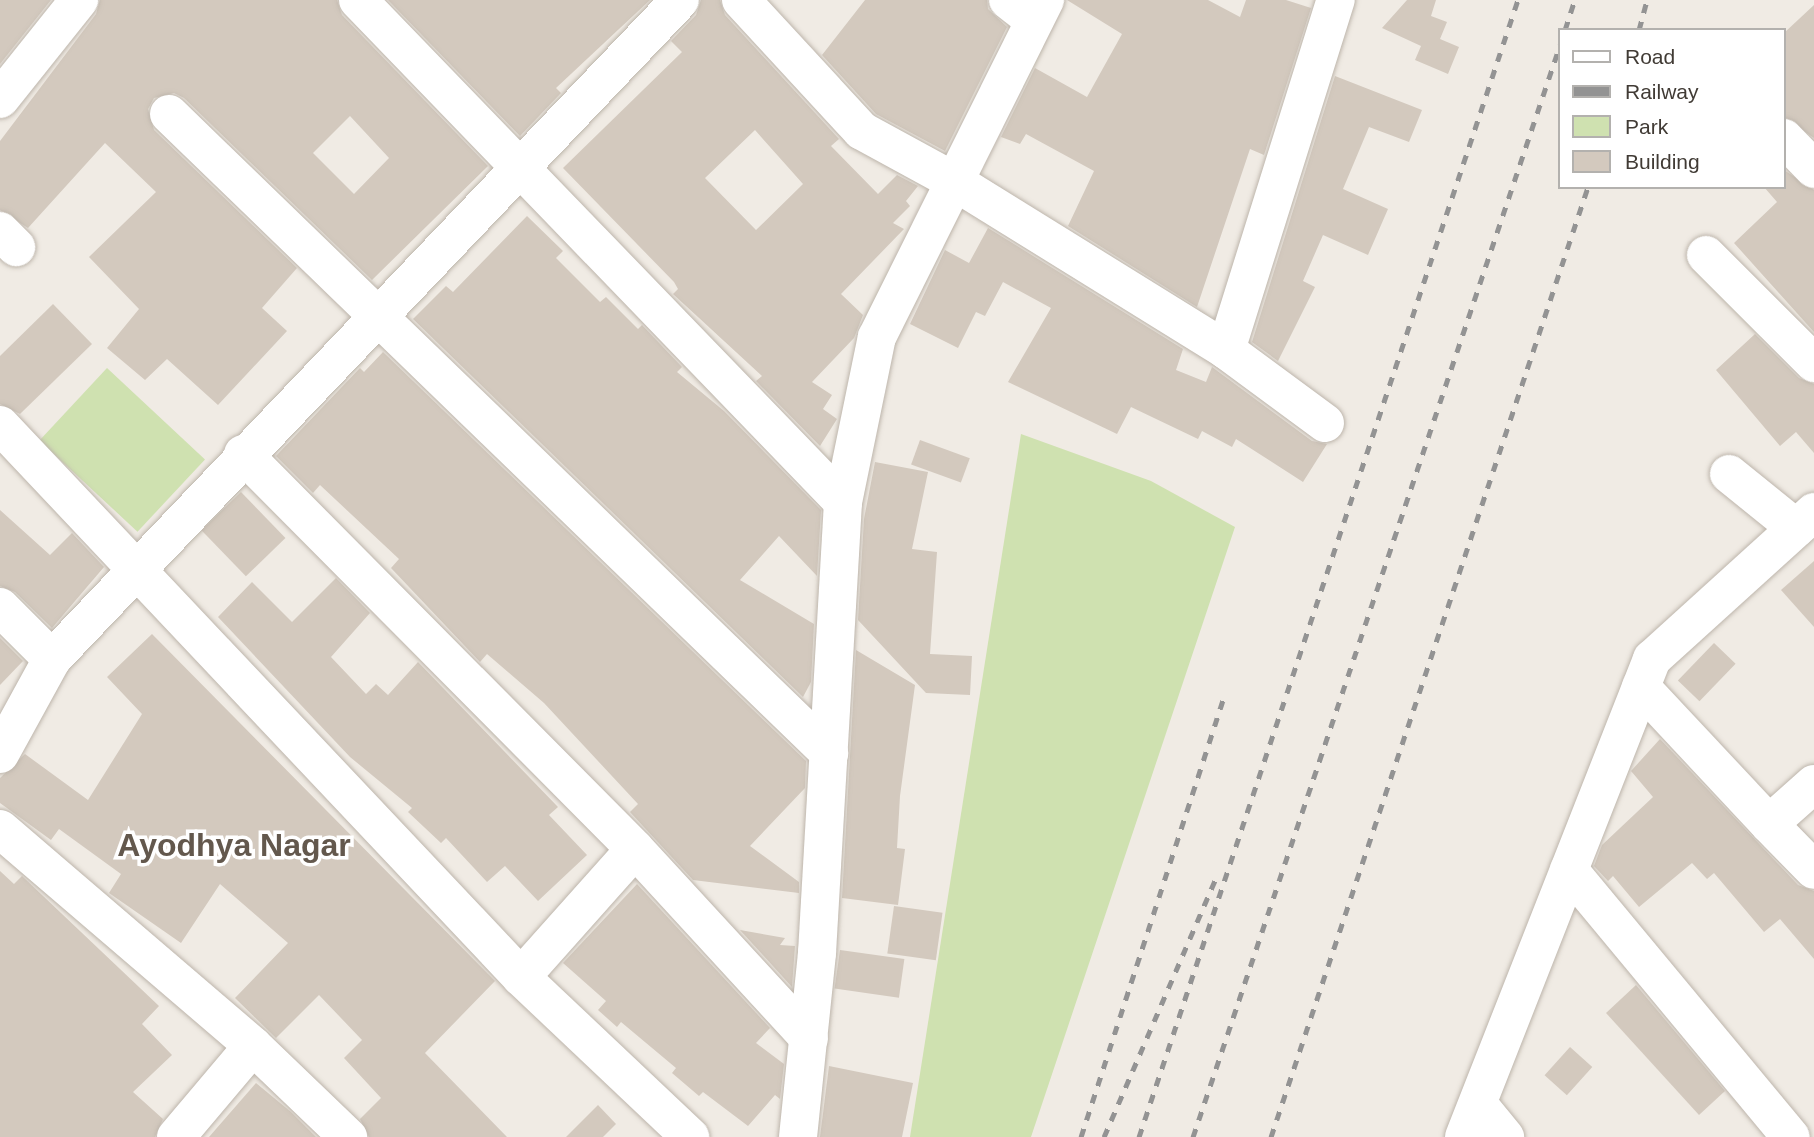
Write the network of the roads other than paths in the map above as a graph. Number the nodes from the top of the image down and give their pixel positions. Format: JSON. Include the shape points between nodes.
{"nodes":[{"id":1,"x":79,"y":0,"type":"edge"},
{"id":2,"x":358,"y":0,"type":"edge"},
{"id":3,"x":680,"y":0,"type":"edge"},
{"id":4,"x":741,"y":0,"type":"edge"},
{"id":5,"x":1336,"y":0,"type":"edge"},
{"id":6,"x":1029,"y":7,"type":"edge"},
{"id":7,"x":0,"y":99,"type":"edge"},
{"id":8,"x":169,"y":114,"type":"dead end"},
{"id":9,"x":1786,"y":140,"type":"edge"},
{"id":10,"x":523,"y":166,"type":"junction"},
{"id":11,"x":1814,"y":169,"type":"edge"},
{"id":12,"x":952,"y":180,"type":"junction"},
{"id":13,"x":1706,"y":255,"type":"dead end"},
{"id":14,"x":378,"y":317,"type":"junction"},
{"id":15,"x":1226,"y":350,"type":"junction"},
{"id":16,"x":1814,"y":363,"type":"edge"},
{"id":17,"x":1325,"y":423,"type":"dead end"},
{"id":18,"x":0,"y":425,"type":"edge"},
{"id":19,"x":243,"y":454,"type":"junction"},
{"id":20,"x":1729,"y":474,"type":"dead end"},
{"id":21,"x":843,"y":502,"type":"junction"},
{"id":22,"x":1805,"y":520,"type":"edge"},
{"id":23,"x":136,"y":566,"type":"junction"},
{"id":24,"x":0,"y":607,"type":"edge"},
{"id":25,"x":52,"y":659,"type":"junction"},
{"id":26,"x":1641,"y":687,"type":"junction"},
{"id":27,"x":829,"y":753,"type":"junction"},
{"id":28,"x":0,"y":754,"type":"edge"},
{"id":29,"x":1814,"y":783,"type":"edge"},
{"id":30,"x":1769,"y":824,"type":"junction"},
{"id":31,"x":0,"y":829,"type":"edge"},
{"id":32,"x":635,"y":849,"type":"junction"},
{"id":33,"x":1569,"y":870,"type":"junction"},
{"id":34,"x":1814,"y":870,"type":"edge"},
{"id":35,"x":521,"y":977,"type":"junction"},
{"id":36,"x":809,"y":1038,"type":"junction"},
{"id":37,"x":253,"y":1046,"type":"junction"},
{"id":38,"x":1471,"y":1121,"type":"edge"},
{"id":39,"x":176,"y":1137,"type":"edge"},
{"id":40,"x":348,"y":1137,"type":"edge"},
{"id":41,"x":690,"y":1137,"type":"edge"},
{"id":42,"x":798,"y":1137,"type":"edge"},
{"id":43,"x":1505,"y":1137,"type":"edge"},
{"id":44,"x":1791,"y":1137,"type":"edge"}],
"edges":[{"from":1,"to":7,"type":"street"},
{"from":2,"to":10,"type":"street"},
{"from":3,"to":10,"type":"street"},
{"from":4,"to":12,"type":"street","via":[[862,131]]},
{"from":5,"to":15,"type":"street"},
{"from":6,"to":12,"type":"street"},
{"from":8,"to":14,"type":"street"},
{"from":9,"to":11,"type":"street"},
{"from":10,"to":14,"type":"street"},
{"from":10,"to":21,"type":"street"},
{"from":12,"to":15,"type":"street"},
{"from":12,"to":21,"type":"street","via":[[877,337]]},
{"from":13,"to":16,"type":"street"},
{"from":14,"to":19,"type":"street"},
{"from":14,"to":27,"type":"street"},
{"from":15,"to":17,"type":"street"},
{"from":18,"to":23,"type":"street"},
{"from":19,"to":23,"type":"street"},
{"from":19,"to":32,"type":"street"},
{"from":20,"to":22,"type":"street"},
{"from":21,"to":27,"type":"street"},
{"from":22,"to":26,"type":"street","via":[[1652,659]]},
{"from":23,"to":25,"type":"street"},
{"from":23,"to":35,"type":"street"},
{"from":24,"to":25,"type":"street"},
{"from":25,"to":28,"type":"street"},
{"from":26,"to":30,"type":"street"},
{"from":26,"to":33,"type":"street"},
{"from":27,"to":36,"type":"street"},
{"from":29,"to":30,"type":"street"},
{"from":30,"to":34,"type":"street"},
{"from":31,"to":37,"type":"street"},
{"from":32,"to":35,"type":"street"},
{"from":32,"to":36,"type":"street"},
{"from":33,"to":38,"type":"street"},
{"from":33,"to":44,"type":"street"},
{"from":35,"to":41,"type":"street"},
{"from":36,"to":42,"type":"street"},
{"from":37,"to":39,"type":"street"},
{"from":37,"to":40,"type":"street"},
{"from":38,"to":43,"type":"street"}]}
